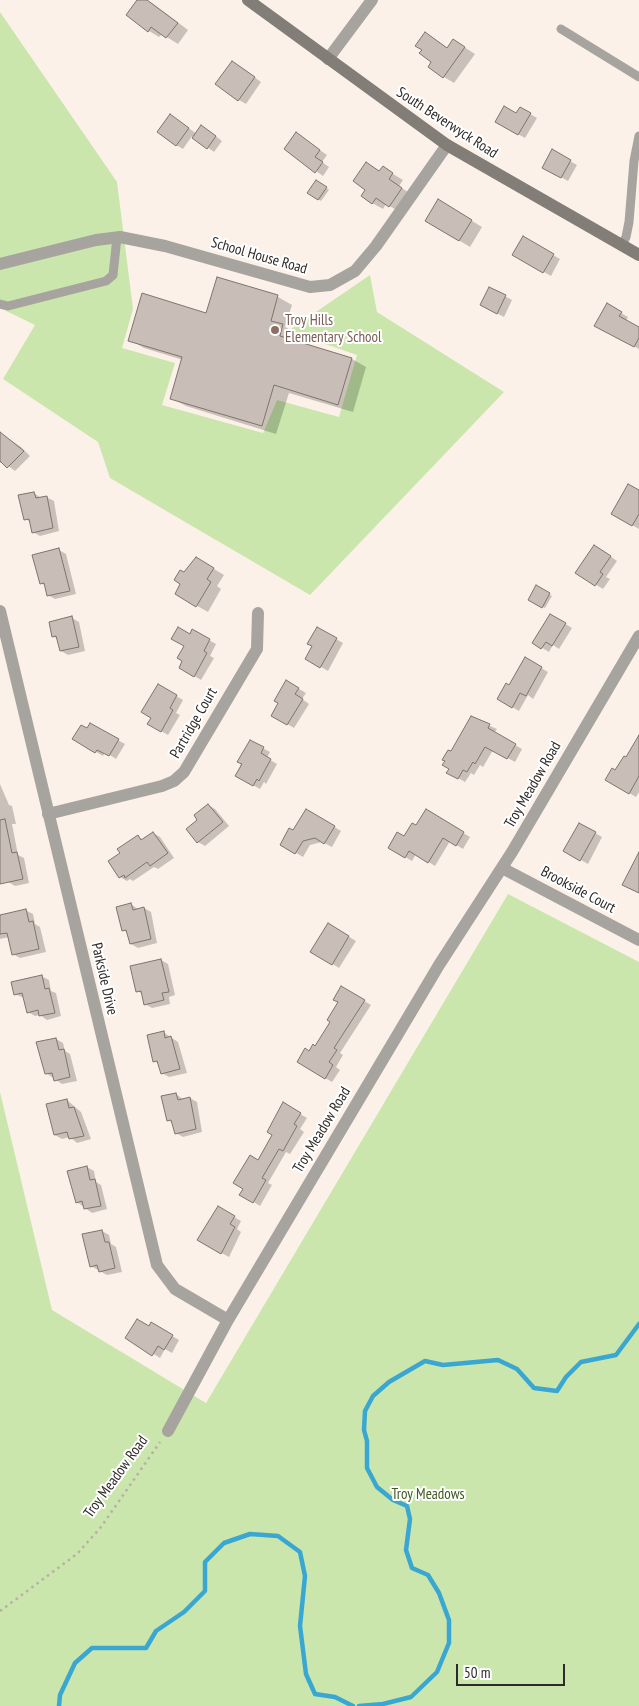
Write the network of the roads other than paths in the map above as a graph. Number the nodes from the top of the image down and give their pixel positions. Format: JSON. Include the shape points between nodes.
{"nodes":[{"id":1,"x":248,"y":0,"type":"edge"},
{"id":2,"x":372,"y":0,"type":"edge"},
{"id":3,"x":561,"y":29,"type":"dead end"},
{"id":4,"x":328,"y":59,"type":"junction"},
{"id":5,"x":639,"y":77,"type":"edge"},
{"id":6,"x":639,"y":136,"type":"edge"},
{"id":7,"x":447,"y":145,"type":"junction"},
{"id":8,"x":117,"y":238,"type":"junction"},
{"id":9,"x":622,"y":245,"type":"junction"},
{"id":10,"x":639,"y":255,"type":"edge"},
{"id":11,"x":0,"y":264,"type":"edge"},
{"id":12,"x":0,"y":304,"type":"edge"},
{"id":13,"x":0,"y":611,"type":"edge"},
{"id":14,"x":258,"y":613,"type":"dead end"},
{"id":15,"x":639,"y":636,"type":"edge"},
{"id":16,"x":48,"y":814,"type":"junction"},
{"id":17,"x":502,"y":868,"type":"junction"},
{"id":18,"x":639,"y":940,"type":"edge"},
{"id":19,"x":228,"y":1320,"type":"junction"},
{"id":20,"x":168,"y":1431,"type":"road end"}],
"edges":[{"from":1,"to":4,"type":"main road","name":"South Beverwyck Road"},
{"from":2,"to":4,"type":"street"},
{"from":3,"to":5,"type":"lane"},
{"from":4,"to":7,"type":"main road","name":"South Beverwyck Road"},
{"from":6,"to":9,"type":"lane","via":[[629,222]]},
{"from":7,"to":8,"type":"street","name":"School House Road","via":[[376,246],[355,271],[330,285],[310,287],[165,246]]},
{"from":7,"to":9,"type":"main road","name":"South Beverwyck Road"},
{"from":8,"to":11,"type":"street","name":"School House Road","via":[[96,240]]},
{"from":8,"to":12,"type":"lane","via":[[113,275],[106,281],[8,306]]},
{"from":9,"to":10,"type":"main road","name":"South Beverwyck Road"},
{"from":13,"to":16,"type":"street","name":"Parkside Drive"},
{"from":14,"to":16,"type":"street","name":"Partridge Court","via":[[257,649],[184,772],[162,786]]},
{"from":15,"to":17,"type":"street","name":"Troy Meadow Road"},
{"from":16,"to":19,"type":"street","name":"Parkside Drive","via":[[157,1265],[175,1288]]},
{"from":17,"to":18,"type":"street","name":"Brookside Court"},
{"from":17,"to":19,"type":"street","name":"Troy Meadow Road","via":[[439,965]]},
{"from":19,"to":20,"type":"street","name":"Troy Meadow Road"}]}
